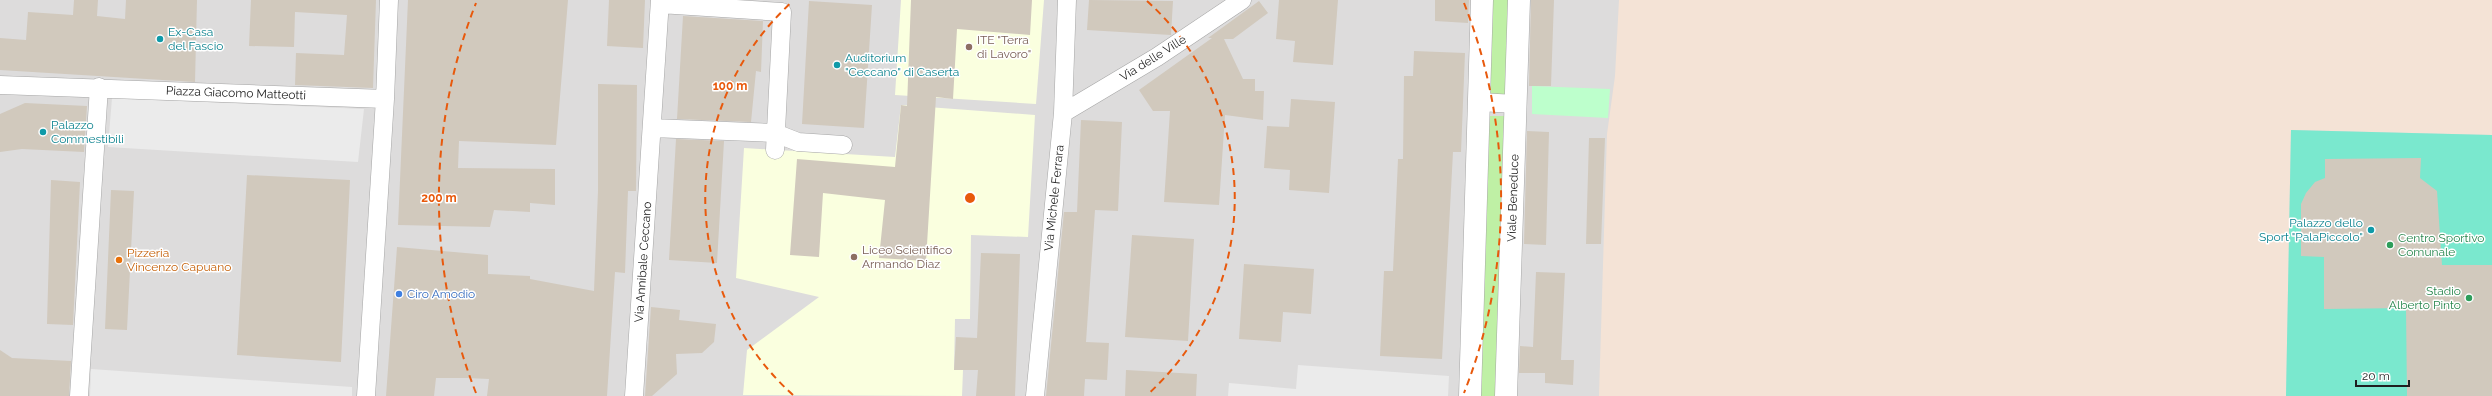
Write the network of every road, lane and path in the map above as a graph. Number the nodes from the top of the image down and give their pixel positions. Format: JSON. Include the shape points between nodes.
{"nodes":[{"id":1,"x":389,"y":0,"type":"edge"},
{"id":2,"x":1067,"y":0,"type":"edge"},
{"id":3,"x":1242,"y":0,"type":"edge"},
{"id":4,"x":1482,"y":0,"type":"edge"},
{"id":5,"x":1519,"y":0,"type":"edge"},
{"id":6,"x":660,"y":2,"type":"edge"},
{"id":7,"x":782,"y":6,"type":"edge"},
{"id":8,"x":0,"y":86,"type":"edge"},
{"id":9,"x":99,"y":87,"type":"junction"},
{"id":10,"x":385,"y":99,"type":"junction"},
{"id":11,"x":1479,"y":102,"type":"junction"},
{"id":12,"x":1516,"y":104,"type":"junction"},
{"id":13,"x":1063,"y":113,"type":"junction"},
{"id":14,"x":652,"y":128,"type":"junction"},
{"id":15,"x":775,"y":141,"type":"junction"},
{"id":16,"x":843,"y":145,"type":"dead end"},
{"id":17,"x":79,"y":396,"type":"edge"},
{"id":18,"x":366,"y":396,"type":"edge"},
{"id":19,"x":634,"y":396,"type":"edge"},
{"id":20,"x":1035,"y":396,"type":"edge"},
{"id":21,"x":1470,"y":396,"type":"edge"},
{"id":22,"x":1506,"y":396,"type":"edge"}],
"edges":[{"from":1,"to":10,"type":"street"},
{"from":2,"to":13,"type":"street","name":"Via Michele Ferrara"},
{"from":3,"to":13,"type":"street","name":"Via delle Ville","via":[[1157,57]]},
{"from":4,"to":11,"type":"street"},
{"from":5,"to":12,"type":"street","name":"Viale Beneduce"},
{"from":6,"to":7,"type":"street","name":"Via Annibale Ceccano"},
{"from":6,"to":14,"type":"street","name":"Via Annibale Ceccano"},
{"from":7,"to":15,"type":"street","name":"Via Annibale Ceccano"},
{"from":8,"to":9,"type":"street","name":"Piazza Giacomo Matteotti"},
{"from":9,"to":10,"type":"street","name":"Piazza Giacomo Matteotti"},
{"from":9,"to":17,"type":"street"},
{"from":10,"to":18,"type":"street"},
{"from":11,"to":12,"type":"street"},
{"from":11,"to":21,"type":"street"},
{"from":12,"to":22,"type":"street","name":"Viale Beneduce"},
{"from":13,"to":20,"type":"street","name":"Via Michele Ferrara"},
{"from":14,"to":15,"type":"street"},
{"from":14,"to":19,"type":"street","name":"Via Annibale Ceccano"},
{"from":15,"to":16,"type":"street"}]}
